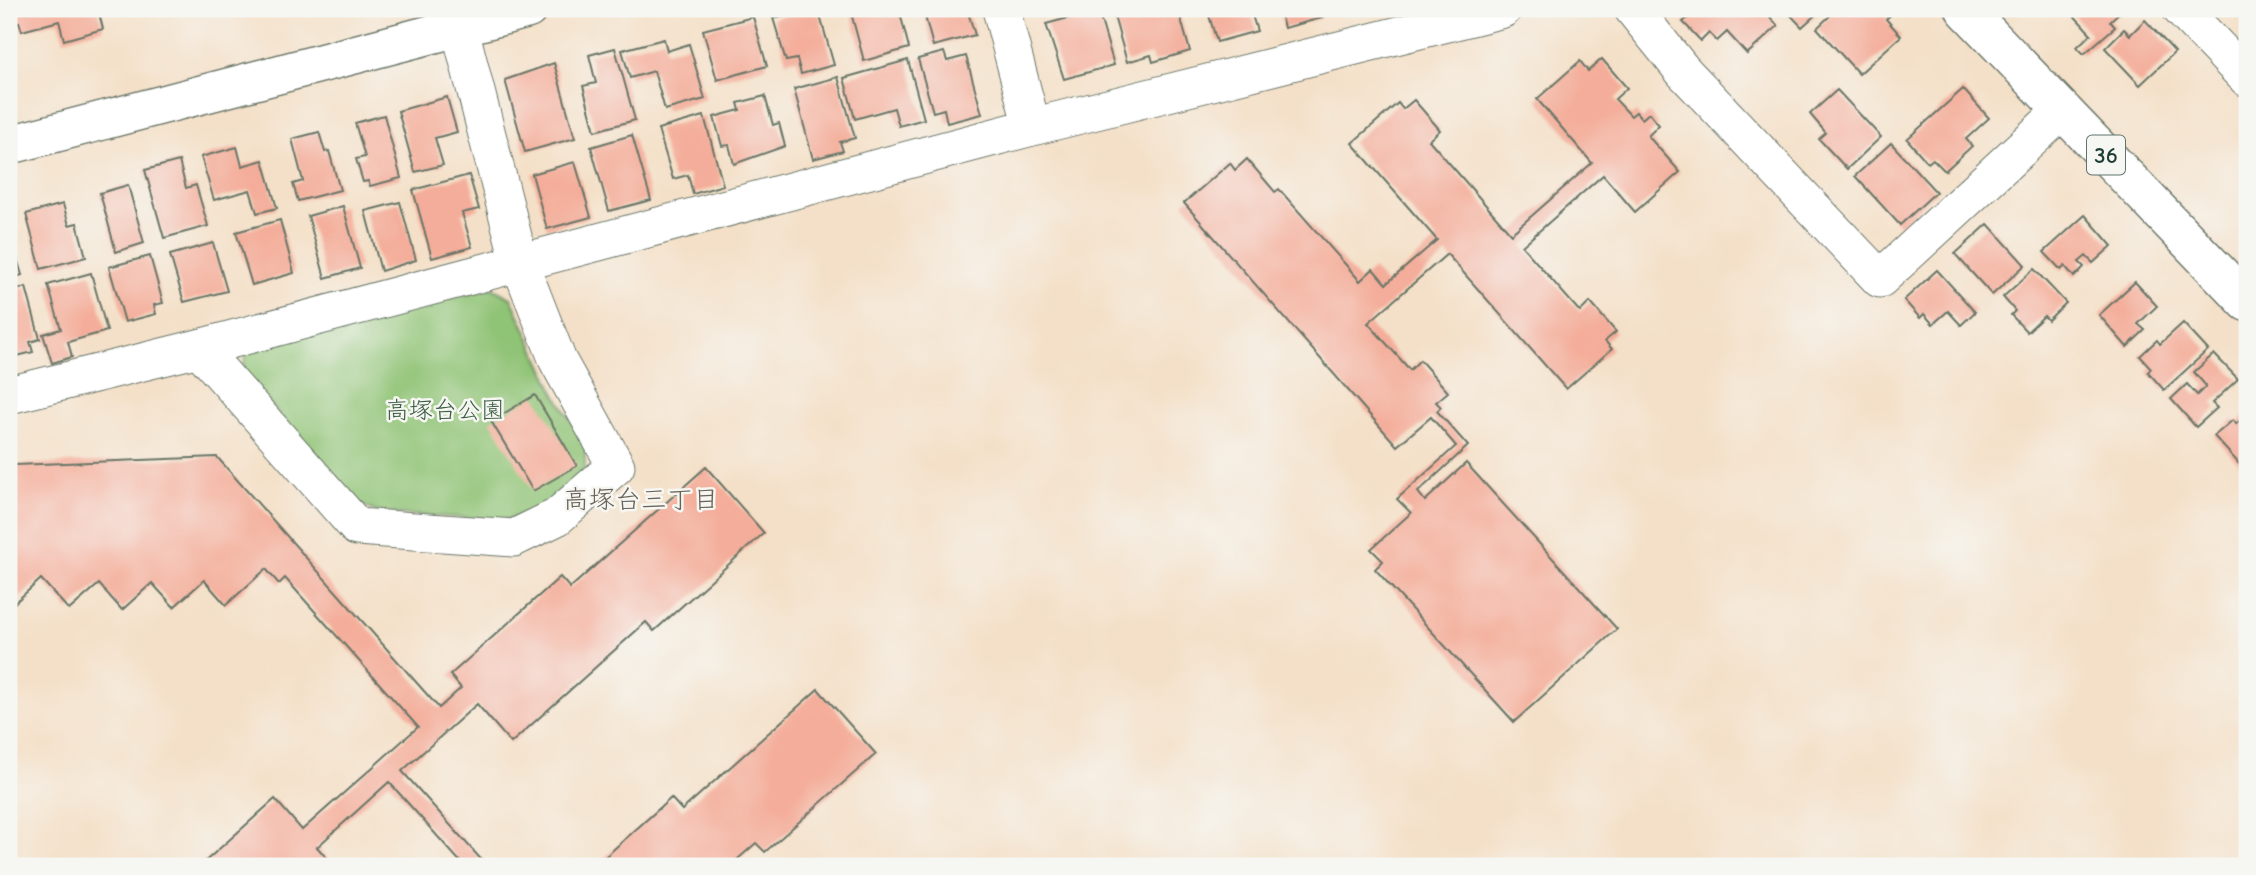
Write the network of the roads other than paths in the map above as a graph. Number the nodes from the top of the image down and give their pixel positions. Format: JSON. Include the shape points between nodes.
{"nodes":[{"id":1,"x":528,"y":9,"type":"edge"},
{"id":2,"x":1001,"y":9,"type":"edge"},
{"id":3,"x":1503,"y":9,"type":"edge"},
{"id":4,"x":1633,"y":9,"type":"edge"},
{"id":5,"x":1965,"y":9,"type":"edge"},
{"id":6,"x":2181,"y":9,"type":"edge"},
{"id":7,"x":457,"y":17,"type":"edge"},
{"id":8,"x":2247,"y":78,"type":"edge"},
{"id":9,"x":2063,"y":110,"type":"junction"},
{"id":10,"x":1032,"y":127,"type":"junction"},
{"id":11,"x":9,"y":145,"type":"edge"},
{"id":12,"x":520,"y":264,"type":"junction"},
{"id":13,"x":2247,"y":302,"type":"edge"},
{"id":14,"x":199,"y":348,"type":"junction"},
{"id":15,"x":9,"y":395,"type":"edge"}],
"edges":[{"from":1,"to":7,"type":"street"},
{"from":2,"to":10,"type":"street"},
{"from":3,"to":10,"type":"street"},
{"from":4,"to":9,"type":"street","via":[[1683,71],[1880,279]]},
{"from":5,"to":9,"type":"street","number":"36"},
{"from":6,"to":8,"type":"street"},
{"from":7,"to":11,"type":"street"},
{"from":7,"to":12,"type":"street"},
{"from":9,"to":13,"type":"street","number":"36"},
{"from":10,"to":12,"type":"street"},
{"from":12,"to":14,"type":"street"},
{"from":12,"to":14,"type":"street","via":[[558,361],[616,466],[557,517],[514,538],[357,527]]},
{"from":14,"to":15,"type":"street"}]}
